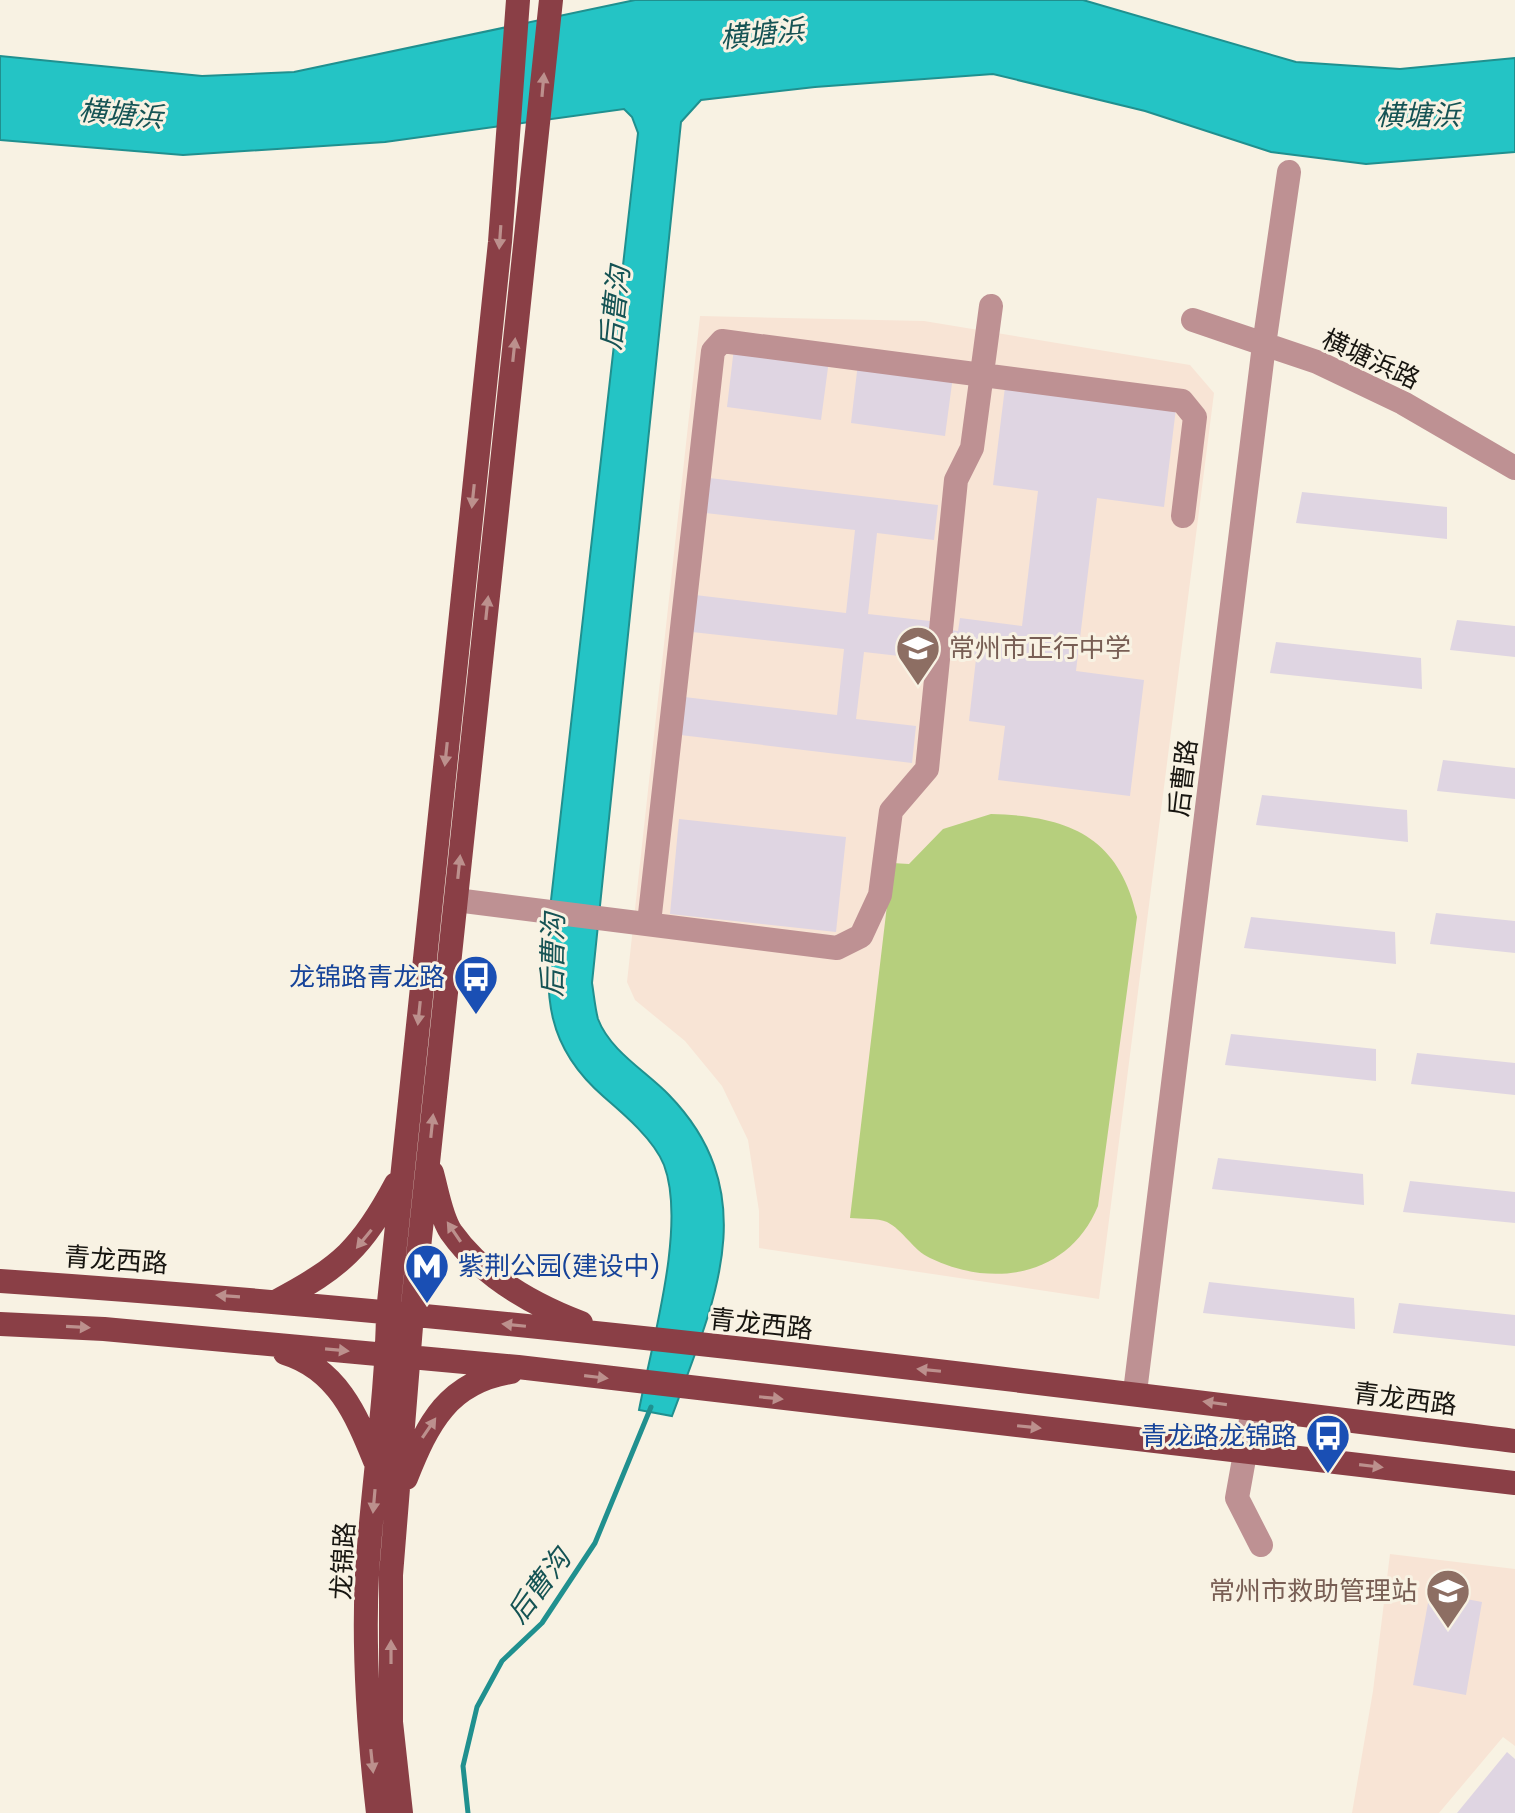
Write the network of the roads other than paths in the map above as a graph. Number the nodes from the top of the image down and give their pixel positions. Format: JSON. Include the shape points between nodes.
{"nodes":[{"id":1,"x":518,"y":0,"type":"edge"},
{"id":2,"x":551,"y":0,"type":"edge"},
{"id":3,"x":1289,"y":172,"type":"dead end"},
{"id":4,"x":991,"y":306,"type":"dead end"},
{"id":5,"x":1193,"y":320,"type":"dead end"},
{"id":6,"x":1264,"y":345,"type":"junction"},
{"id":7,"x":982,"y":375,"type":"junction"},
{"id":8,"x":1515,"y":468,"type":"edge"},
{"id":9,"x":1183,"y":516,"type":"dead end"},
{"id":10,"x":456,"y":900,"type":"junction"},
{"id":11,"x":644,"y":922,"type":"junction"},
{"id":12,"x":428,"y":1161,"type":"junction"},
{"id":13,"x":403,"y":1171,"type":"junction"},
{"id":14,"x":0,"y":1281,"type":"edge"},
{"id":15,"x":277,"y":1301,"type":"junction"},
{"id":16,"x":400,"y":1313,"type":"junction"},
{"id":17,"x":0,"y":1324,"type":"edge"},
{"id":18,"x":609,"y":1334,"type":"junction"},
{"id":19,"x":249,"y":1342,"type":"junction"},
{"id":20,"x":398,"y":1356,"type":"junction"},
{"id":21,"x":533,"y":1369,"type":"junction"},
{"id":22,"x":1135,"y":1392,"type":"junction"},
{"id":23,"x":1253,"y":1409,"type":"junction"},
{"id":24,"x":1515,"y":1441,"type":"edge"},
{"id":25,"x":1244,"y":1451,"type":"junction"},
{"id":26,"x":377,"y":1465,"type":"junction"},
{"id":27,"x":1515,"y":1483,"type":"edge"},
{"id":28,"x":398,"y":1499,"type":"junction"},
{"id":29,"x":1261,"y":1545,"type":"dead end"},
{"id":30,"x":378,"y":1813,"type":"edge"},
{"id":31,"x":401,"y":1813,"type":"edge"}],
"edges":[{"from":1,"to":13,"type":"main road","one_way":true,"via":[[498,258]]},
{"from":10,"to":2,"type":"main road","one_way":true},
{"from":3,"to":6,"type":"street","name":"后曹路"},
{"from":4,"to":7,"type":"street"},
{"from":5,"to":6,"type":"street","name":"横塘浜路"},
{"from":6,"to":8,"type":"street","name":"横塘浜路","via":[[1317,362],[1403,403]]},
{"from":6,"to":22,"type":"street","name":"后曹路"},
{"from":7,"to":9,"type":"street","via":[[1182,401],[1195,417]]},
{"from":7,"to":11,"type":"street","via":[[972,448],[956,480],[927,769],[891,811],[880,895],[861,936],[837,948]]},
{"from":7,"to":11,"type":"street","via":[[722,341],[713,351]]},
{"from":10,"to":11,"type":"street"},
{"from":12,"to":10,"type":"main road","one_way":true},
{"from":12,"to":16,"type":"main road"},
{"from":18,"to":12,"type":"main road","one_way":true,"via":[[536,1306],[486,1270],[450,1230]]},
{"from":13,"to":15,"type":"main road","one_way":true,"via":[[375,1225],[348,1258]]},
{"from":13,"to":16,"type":"main road"},
{"from":15,"to":14,"type":"main road","name":"青龙西路","one_way":true},
{"from":15,"to":16,"type":"main road","name":"青龙西路"},
{"from":18,"to":16,"type":"main road","name":"青龙西路","one_way":true},
{"from":16,"to":20,"type":"main road","name":"龙锦路"},
{"from":17,"to":19,"type":"main road","one_way":true},
{"from":22,"to":18,"type":"main road","name":"青龙西路","one_way":true},
{"from":19,"to":20,"type":"main road","one_way":true},
{"from":19,"to":26,"type":"main road","via":[[308,1360],[341,1389]]},
{"from":20,"to":21,"type":"main road"},
{"from":20,"to":26,"type":"main road","name":"龙锦路"},
{"from":20,"to":28,"type":"main road","name":"龙锦路"},
{"from":21,"to":25,"type":"main road","one_way":true},
{"from":28,"to":21,"type":"main road","one_way":true,"via":[[424,1433],[454,1394],[486,1376]]},
{"from":23,"to":22,"type":"main road","name":"青龙西路","one_way":true},
{"from":23,"to":24,"type":"main road","name":"青龙西路"},
{"from":23,"to":25,"type":"street"},
{"from":25,"to":27,"type":"main road","one_way":true},
{"from":25,"to":29,"type":"street","via":[[1237,1498]]},
{"from":26,"to":30,"type":"main road","name":"龙锦路","one_way":true,"via":[[367,1576],[371,1753]]},
{"from":31,"to":28,"type":"main road","name":"龙锦路","one_way":true,"via":[[391,1722],[391,1575]]}]}
